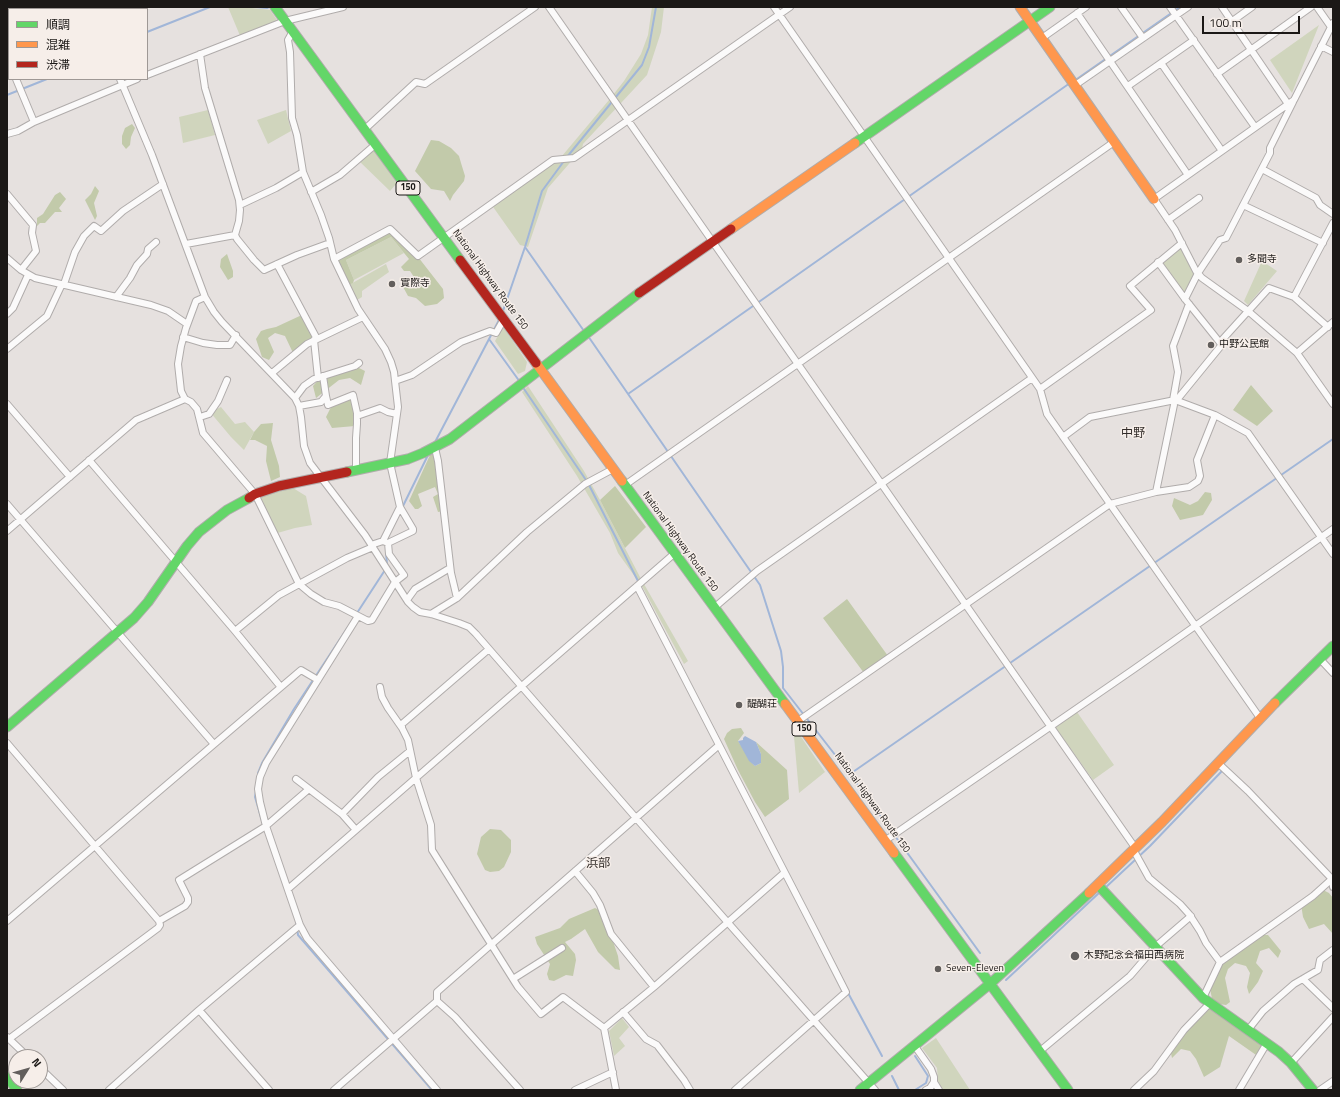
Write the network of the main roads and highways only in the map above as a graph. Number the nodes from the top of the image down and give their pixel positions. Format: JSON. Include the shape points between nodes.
{"nodes":[{"id":1,"x":275,"y":7,"type":"edge"},
{"id":2,"x":1020,"y":7,"type":"edge"},
{"id":3,"x":1050,"y":7,"type":"edge"},
{"id":4,"x":1030,"y":21,"type":"junction"},
{"id":5,"x":1154,"y":199,"type":"road end"},
{"id":6,"x":540,"y":369,"type":"junction"},
{"id":7,"x":1333,"y":646,"type":"edge"},
{"id":8,"x":7,"y":727,"type":"edge"},
{"id":9,"x":1098,"y":885,"type":"junction"},
{"id":10,"x":991,"y":984,"type":"junction"},
{"id":11,"x":7,"y":1077,"type":"edge"},
{"id":12,"x":17,"y":1090,"type":"edge"},
{"id":13,"x":860,"y":1090,"type":"edge"},
{"id":14,"x":1068,"y":1090,"type":"edge"},
{"id":15,"x":1313,"y":1090,"type":"edge"}],
"edges":[{"from":1,"to":6,"type":"main road","name":"National Highway Route 150","number":"150"},
{"from":2,"to":4,"type":"main road"},
{"from":3,"to":4,"type":"main road"},
{"from":4,"to":5,"type":"main road"},
{"from":4,"to":6,"type":"main road","via":[[625,303]]},
{"from":6,"to":8,"type":"main road","via":[[464,429],[435,448],[408,459],[279,486],[255,494],[227,510],[199,532],[134,618]]},
{"from":6,"to":10,"type":"main road","name":"National Highway Route 150","number":"150"},
{"from":7,"to":9,"type":"main road"},
{"from":9,"to":10,"type":"main road"},
{"from":9,"to":15,"type":"main road","via":[[1206,1001],[1291,1062]]},
{"from":10,"to":13,"type":"main road"},
{"from":10,"to":14,"type":"main road","name":"National Highway Route 150","number":"150"},
{"from":11,"to":12,"type":"main road"}]}
